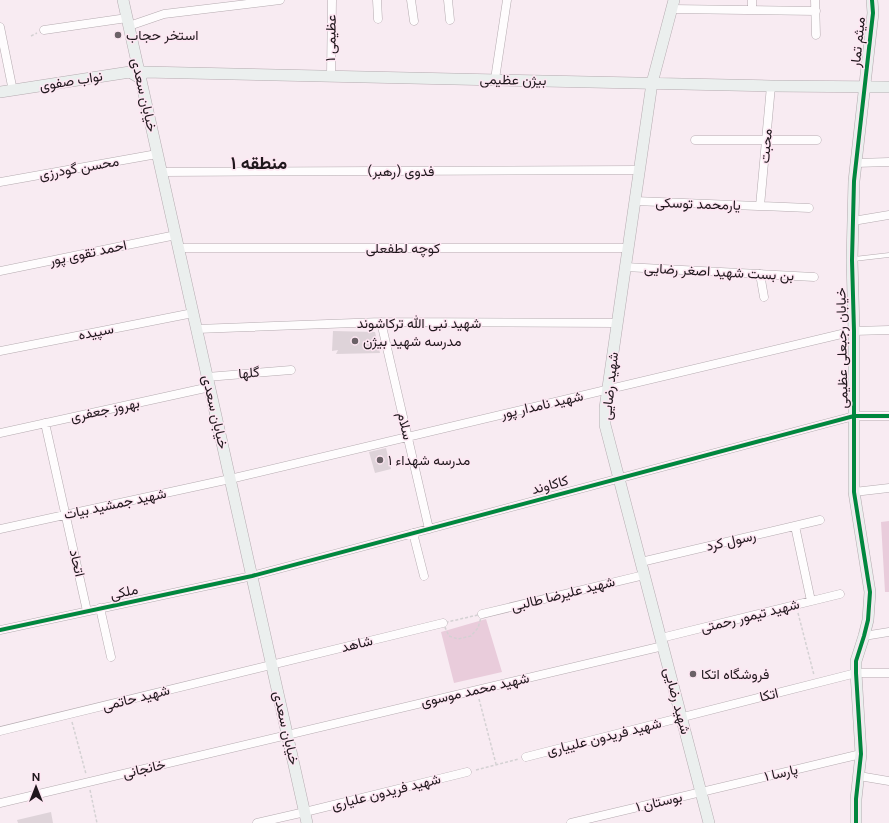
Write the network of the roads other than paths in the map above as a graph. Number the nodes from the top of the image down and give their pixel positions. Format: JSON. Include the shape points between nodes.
{"nodes":[{"id":1,"x":123,"y":0,"type":"edge"},
{"id":2,"x":280,"y":0,"type":"edge"},
{"id":3,"x":332,"y":0,"type":"edge"},
{"id":4,"x":377,"y":0,"type":"edge"},
{"id":5,"x":411,"y":0,"type":"edge"},
{"id":6,"x":448,"y":0,"type":"edge"},
{"id":7,"x":507,"y":0,"type":"edge"},
{"id":8,"x":752,"y":0,"type":"edge"},
{"id":9,"x":815,"y":0,"type":"edge"},
{"id":10,"x":872,"y":0,"type":"edge"},
{"id":11,"x":673,"y":2,"type":"edge"},
{"id":12,"x":752,"y":10,"type":"junction"},
{"id":13,"x":816,"y":12,"type":"junction"},
{"id":14,"x":378,"y":19,"type":"dead end"},
{"id":15,"x":450,"y":20,"type":"dead end"},
{"id":16,"x":414,"y":21,"type":"dead end"},
{"id":17,"x":128,"y":22,"type":"junction"},
{"id":18,"x":0,"y":27,"type":"edge"},
{"id":19,"x":44,"y":30,"type":"dead end"},
{"id":20,"x":816,"y":35,"type":"dead end"},
{"id":21,"x":331,"y":76,"type":"junction"},
{"id":22,"x":140,"y":78,"type":"junction"},
{"id":23,"x":496,"y":80,"type":"junction"},
{"id":24,"x":652,"y":83,"type":"junction"},
{"id":25,"x":771,"y":86,"type":"junction"},
{"id":26,"x":865,"y":86,"type":"junction"},
{"id":27,"x":889,"y":87,"type":"edge"},
{"id":28,"x":12,"y":91,"type":"junction"},
{"id":29,"x":0,"y":92,"type":"edge"},
{"id":30,"x":695,"y":140,"type":"dead end"},
{"id":31,"x":766,"y":140,"type":"junction"},
{"id":32,"x":817,"y":140,"type":"dead end"},
{"id":33,"x":157,"y":154,"type":"junction"},
{"id":34,"x":889,"y":162,"type":"edge"},
{"id":35,"x":856,"y":163,"type":"junction"},
{"id":36,"x":640,"y":170,"type":"junction"},
{"id":37,"x":162,"y":172,"type":"junction"},
{"id":38,"x":0,"y":182,"type":"edge"},
{"id":39,"x":635,"y":201,"type":"junction"},
{"id":40,"x":760,"y":206,"type":"junction"},
{"id":41,"x":809,"y":208,"type":"dead end"},
{"id":42,"x":889,"y":215,"type":"edge"},
{"id":43,"x":853,"y":221,"type":"junction"},
{"id":44,"x":176,"y":235,"type":"junction"},
{"id":45,"x":178,"y":248,"type":"junction"},
{"id":46,"x":628,"y":248,"type":"junction"},
{"id":47,"x":889,"y":255,"type":"edge"},
{"id":48,"x":852,"y":260,"type":"junction"},
{"id":49,"x":625,"y":267,"type":"junction"},
{"id":50,"x":0,"y":271,"type":"edge"},
{"id":51,"x":760,"y":274,"type":"junction"},
{"id":52,"x":814,"y":277,"type":"dead end"},
{"id":53,"x":764,"y":297,"type":"dead end"},
{"id":54,"x":193,"y":313,"type":"junction"},
{"id":55,"x":381,"y":322,"type":"junction"},
{"id":56,"x":617,"y":323,"type":"junction"},
{"id":57,"x":197,"y":329,"type":"junction"},
{"id":58,"x":889,"y":330,"type":"edge"},
{"id":59,"x":854,"y":331,"type":"junction"},
{"id":60,"x":0,"y":351,"type":"edge"},
{"id":61,"x":291,"y":370,"type":"dead end"},
{"id":62,"x":208,"y":382,"type":"junction"},
{"id":63,"x":608,"y":389,"type":"junction"},
{"id":64,"x":854,"y":416,"type":"junction"},
{"id":65,"x":889,"y":416,"type":"edge"},
{"id":66,"x":46,"y":423,"type":"junction"},
{"id":67,"x":0,"y":433,"type":"edge"},
{"id":68,"x":408,"y":437,"type":"junction"},
{"id":69,"x":619,"y":478,"type":"junction"},
{"id":70,"x":230,"y":479,"type":"junction"},
{"id":71,"x":889,"y":488,"type":"edge"},
{"id":72,"x":854,"y":492,"type":"junction"},
{"id":73,"x":66,"y":515,"type":"junction"},
{"id":74,"x":820,"y":520,"type":"dead end"},
{"id":75,"x":794,"y":526,"type":"junction"},
{"id":76,"x":0,"y":529,"type":"edge"},
{"id":77,"x":429,"y":529,"type":"junction"},
{"id":78,"x":413,"y":533,"type":"junction"},
{"id":79,"x":641,"y":562,"type":"junction"},
{"id":80,"x":644,"y":575,"type":"junction"},
{"id":81,"x":252,"y":576,"type":"junction"},
{"id":82,"x":424,"y":576,"type":"dead end"},
{"id":83,"x":840,"y":594,"type":"dead end"},
{"id":84,"x":811,"y":601,"type":"junction"},
{"id":85,"x":100,"y":608,"type":"junction"},
{"id":86,"x":87,"y":611,"type":"junction"},
{"id":87,"x":482,"y":614,"type":"road end"},
{"id":88,"x":442,"y":623,"type":"road end"},
{"id":89,"x":0,"y":630,"type":"edge"},
{"id":90,"x":889,"y":632,"type":"edge"},
{"id":91,"x":864,"y":636,"type":"junction"},
{"id":92,"x":662,"y":642,"type":"junction"},
{"id":93,"x":111,"y":657,"type":"dead end"},
{"id":94,"x":272,"y":664,"type":"junction"},
{"id":95,"x":856,"y":673,"type":"junction"},
{"id":96,"x":889,"y":673,"type":"edge"},
{"id":97,"x":681,"y":717,"type":"junction"},
{"id":98,"x":0,"y":731,"type":"edge"},
{"id":99,"x":287,"y":735,"type":"junction"},
{"id":100,"x":862,"y":754,"type":"junction"},
{"id":101,"x":526,"y":757,"type":"road end"},
{"id":102,"x":467,"y":772,"type":"road end"},
{"id":103,"x":858,"y":776,"type":"junction"},
{"id":104,"x":889,"y":781,"type":"edge"},
{"id":105,"x":701,"y":792,"type":"junction"},
{"id":106,"x":0,"y":803,"type":"edge"},
{"id":107,"x":306,"y":818,"type":"edge"},
{"id":108,"x":257,"y":823,"type":"edge"},
{"id":109,"x":571,"y":823,"type":"edge"},
{"id":110,"x":709,"y":823,"type":"edge"},
{"id":111,"x":856,"y":823,"type":"edge"}],
"edges":[{"from":1,"to":17,"type":"main road","name":"خیابان سعدی"},
{"from":2,"to":17,"type":"street","via":[[164,14]]},
{"from":3,"to":21,"type":"street","name":"عظیمی ۱"},
{"from":4,"to":14,"type":"street"},
{"from":5,"to":16,"type":"street"},
{"from":6,"to":15,"type":"street"},
{"from":7,"to":23,"type":"street"},
{"from":8,"to":12,"type":"street"},
{"from":9,"to":13,"type":"street"},
{"from":10,"to":26,"type":"main road","name":"میثم تمار","via":[[873,13]]},
{"from":11,"to":12,"type":"street"},
{"from":11,"to":24,"type":"main road","name":"شهید رضایی"},
{"from":12,"to":13,"type":"street"},
{"from":13,"to":20,"type":"street"},
{"from":17,"to":19,"type":"street"},
{"from":17,"to":22,"type":"main road","name":"خیابان سعدی"},
{"from":18,"to":28,"type":"street"},
{"from":21,"to":22,"type":"main road","name":"بیژن عظیمی","via":[[144,72]]},
{"from":21,"to":23,"type":"main road","name":"بیژن عظیمی"},
{"from":22,"to":28,"type":"main road","name":"نواب صفوی","via":[[130,72]]},
{"from":22,"to":33,"type":"main road","name":"خیابان سعدی"},
{"from":23,"to":24,"type":"main road","name":"بیژن عظیمی"},
{"from":24,"to":25,"type":"main road","name":"بیژن عظیمی"},
{"from":24,"to":36,"type":"main road","name":"شهید رضایی"},
{"from":25,"to":26,"type":"main road","name":"بیژن عظیمی"},
{"from":25,"to":31,"type":"street","name":"محبت"},
{"from":26,"to":27,"type":"main road","name":"بیژن عظیمی"},
{"from":26,"to":35,"type":"main road","name":"خیابان رجبعلی عظیمی"},
{"from":28,"to":29,"type":"main road","name":"نواب صفوی"},
{"from":30,"to":31,"type":"street"},
{"from":31,"to":32,"type":"street"},
{"from":31,"to":40,"type":"street","name":"محبت"},
{"from":33,"to":37,"type":"main road","name":"خیابان سعدی"},
{"from":33,"to":38,"type":"street","name":"محسن گودرزی"},
{"from":34,"to":35,"type":"street"},
{"from":35,"to":43,"type":"main road","name":"خیابان رجبعلی عظیمی"},
{"from":36,"to":37,"type":"street","name":"فدوی (رهبر)"},
{"from":36,"to":39,"type":"main road","name":"شهید رضایی"},
{"from":37,"to":44,"type":"main road","name":"خیابان سعدی"},
{"from":39,"to":40,"type":"street","name":"یارمحمد توسکی"},
{"from":39,"to":46,"type":"main road","name":"شهید رضایی"},
{"from":40,"to":41,"type":"street","name":"یارمحمد توسکی"},
{"from":42,"to":43,"type":"street"},
{"from":43,"to":48,"type":"main road","name":"خیابان رجبعلی عظیمی"},
{"from":44,"to":45,"type":"main road","name":"خیابان سعدی"},
{"from":44,"to":50,"type":"street","name":"احمد تقوی پور"},
{"from":45,"to":46,"type":"street","name":"کوچه لطفعلی"},
{"from":45,"to":54,"type":"main road","name":"خیابان سعدی"},
{"from":46,"to":49,"type":"main road","name":"شهید رضایی"},
{"from":47,"to":48,"type":"lane"},
{"from":48,"to":59,"type":"main road","name":"خیابان رجبعلی عظیمی"},
{"from":49,"to":51,"type":"street","name":"بن بست شهید اصغر رضایی"},
{"from":49,"to":56,"type":"main road","name":"شهید رضایی"},
{"from":51,"to":52,"type":"street","name":"بن بست شهید اصغر رضایی"},
{"from":51,"to":53,"type":"street"},
{"from":54,"to":57,"type":"main road","name":"خیابان سعدی"},
{"from":54,"to":60,"type":"street","name":"سپیده"},
{"from":55,"to":56,"type":"street","name":"شهید نبی الله ترکاشوند"},
{"from":55,"to":57,"type":"street","name":"شهید نبی الله ترکاشوند"},
{"from":55,"to":68,"type":"street","name":"سلام"},
{"from":56,"to":63,"type":"main road","name":"شهید رضایی"},
{"from":57,"to":62,"type":"main road","name":"خیابان سعدی"},
{"from":58,"to":59,"type":"street","name":"شهید نامدار پور"},
{"from":59,"to":63,"type":"street","name":"شهید نامدار پور"},
{"from":59,"to":64,"type":"main road","name":"خیابان رجبعلی عظیمی"},
{"from":61,"to":62,"type":"street","name":"گلها"},
{"from":62,"to":66,"type":"street","name":"بهروز جعفری"},
{"from":62,"to":70,"type":"main road","name":"خیابان سعدی"},
{"from":63,"to":68,"type":"street","name":"شهید نامدار پور"},
{"from":63,"to":69,"type":"main road","name":"شهید رضایی","via":[[605,424]]},
{"from":64,"to":65,"type":"street","name":"کاکاوند"},
{"from":64,"to":69,"type":"street","name":"کاکاوند"},
{"from":64,"to":72,"type":"main road","name":"خیابان رجبعلی عظیمی"},
{"from":66,"to":67,"type":"street","name":"بهروز جعفری"},
{"from":66,"to":73,"type":"street","name":"اتحاد"},
{"from":68,"to":70,"type":"street","name":"شهید نامدار پور"},
{"from":68,"to":77,"type":"street","name":"سلام"},
{"from":69,"to":77,"type":"street","name":"کاکاوند"},
{"from":69,"to":79,"type":"main road","name":"شهید رضایی"},
{"from":70,"to":73,"type":"street","name":"شهید جمشید بیات"},
{"from":70,"to":81,"type":"main road","name":"خیابان سعدی"},
{"from":71,"to":72,"type":"street"},
{"from":72,"to":91,"type":"main road","name":"خیابان رجبعلی عظیمی","via":[[870,592]]},
{"from":73,"to":76,"type":"street","name":"شهید جمشید بیات"},
{"from":73,"to":86,"type":"street","name":"اتحاد"},
{"from":74,"to":75,"type":"street","name":"رسول کرد"},
{"from":75,"to":79,"type":"street","name":"رسول کرد"},
{"from":75,"to":84,"type":"street"},
{"from":77,"to":78,"type":"street","name":"کاکاوند"},
{"from":78,"to":81,"type":"street","name":"کاکاوند"},
{"from":78,"to":82,"type":"street"},
{"from":79,"to":80,"type":"main road","name":"شهید رضایی"},
{"from":80,"to":87,"type":"street","name":"شهید علیرضا طالبی"},
{"from":80,"to":92,"type":"main road","name":"شهید رضایی"},
{"from":81,"to":85,"type":"street","name":"ملکی"},
{"from":81,"to":94,"type":"main road","name":"خیابان سعدی"},
{"from":83,"to":84,"type":"street","name":"شهید تیمور رحمتی"},
{"from":84,"to":92,"type":"street","name":"شهید تیمور رحمتی"},
{"from":85,"to":86,"type":"street","name":"ملکی"},
{"from":85,"to":93,"type":"street"},
{"from":86,"to":89,"type":"street","name":"ملکی"},
{"from":88,"to":94,"type":"street","name":"شاهد"},
{"from":90,"to":91,"type":"street"},
{"from":91,"to":95,"type":"main road","name":"خیابان رجبعلی عظیمی","via":[[856,661]]},
{"from":92,"to":97,"type":"main road","name":"شهید رضایی"},
{"from":92,"to":99,"type":"street","name":"شهید محمد موسوی","via":[[477,690]]},
{"from":94,"to":98,"type":"street","name":"شهید حاتمی"},
{"from":94,"to":99,"type":"main road","name":"خیابان سعدی"},
{"from":95,"to":96,"type":"street","name":"اتکا"},
{"from":95,"to":97,"type":"street","name":"اتکا"},
{"from":95,"to":100,"type":"main road","name":"خیابان رجبعلی عظیمی"},
{"from":97,"to":101,"type":"street","name":"شهید فریدون علییاری"},
{"from":97,"to":105,"type":"main road","name":"شهید رضایی"},
{"from":99,"to":106,"type":"street","name":"خانجانی"},
{"from":99,"to":107,"type":"main road","name":"خیابان سعدی"},
{"from":100,"to":103,"type":"main road","name":"خیابان رجبعلی عظیمی"},
{"from":100,"to":105,"type":"street","name":"پارسا ۱"},
{"from":102,"to":107,"type":"street","name":"شهید فریدون علیاری"},
{"from":103,"to":104,"type":"street"},
{"from":103,"to":111,"type":"main road","name":"خیابان رجبعلی عظیمی"},
{"from":105,"to":109,"type":"street","name":"بوستان ۱"},
{"from":105,"to":110,"type":"main road","name":"شهید رضایی"},
{"from":107,"to":108,"type":"street","name":"شهید فریدون علیاری"}]}
